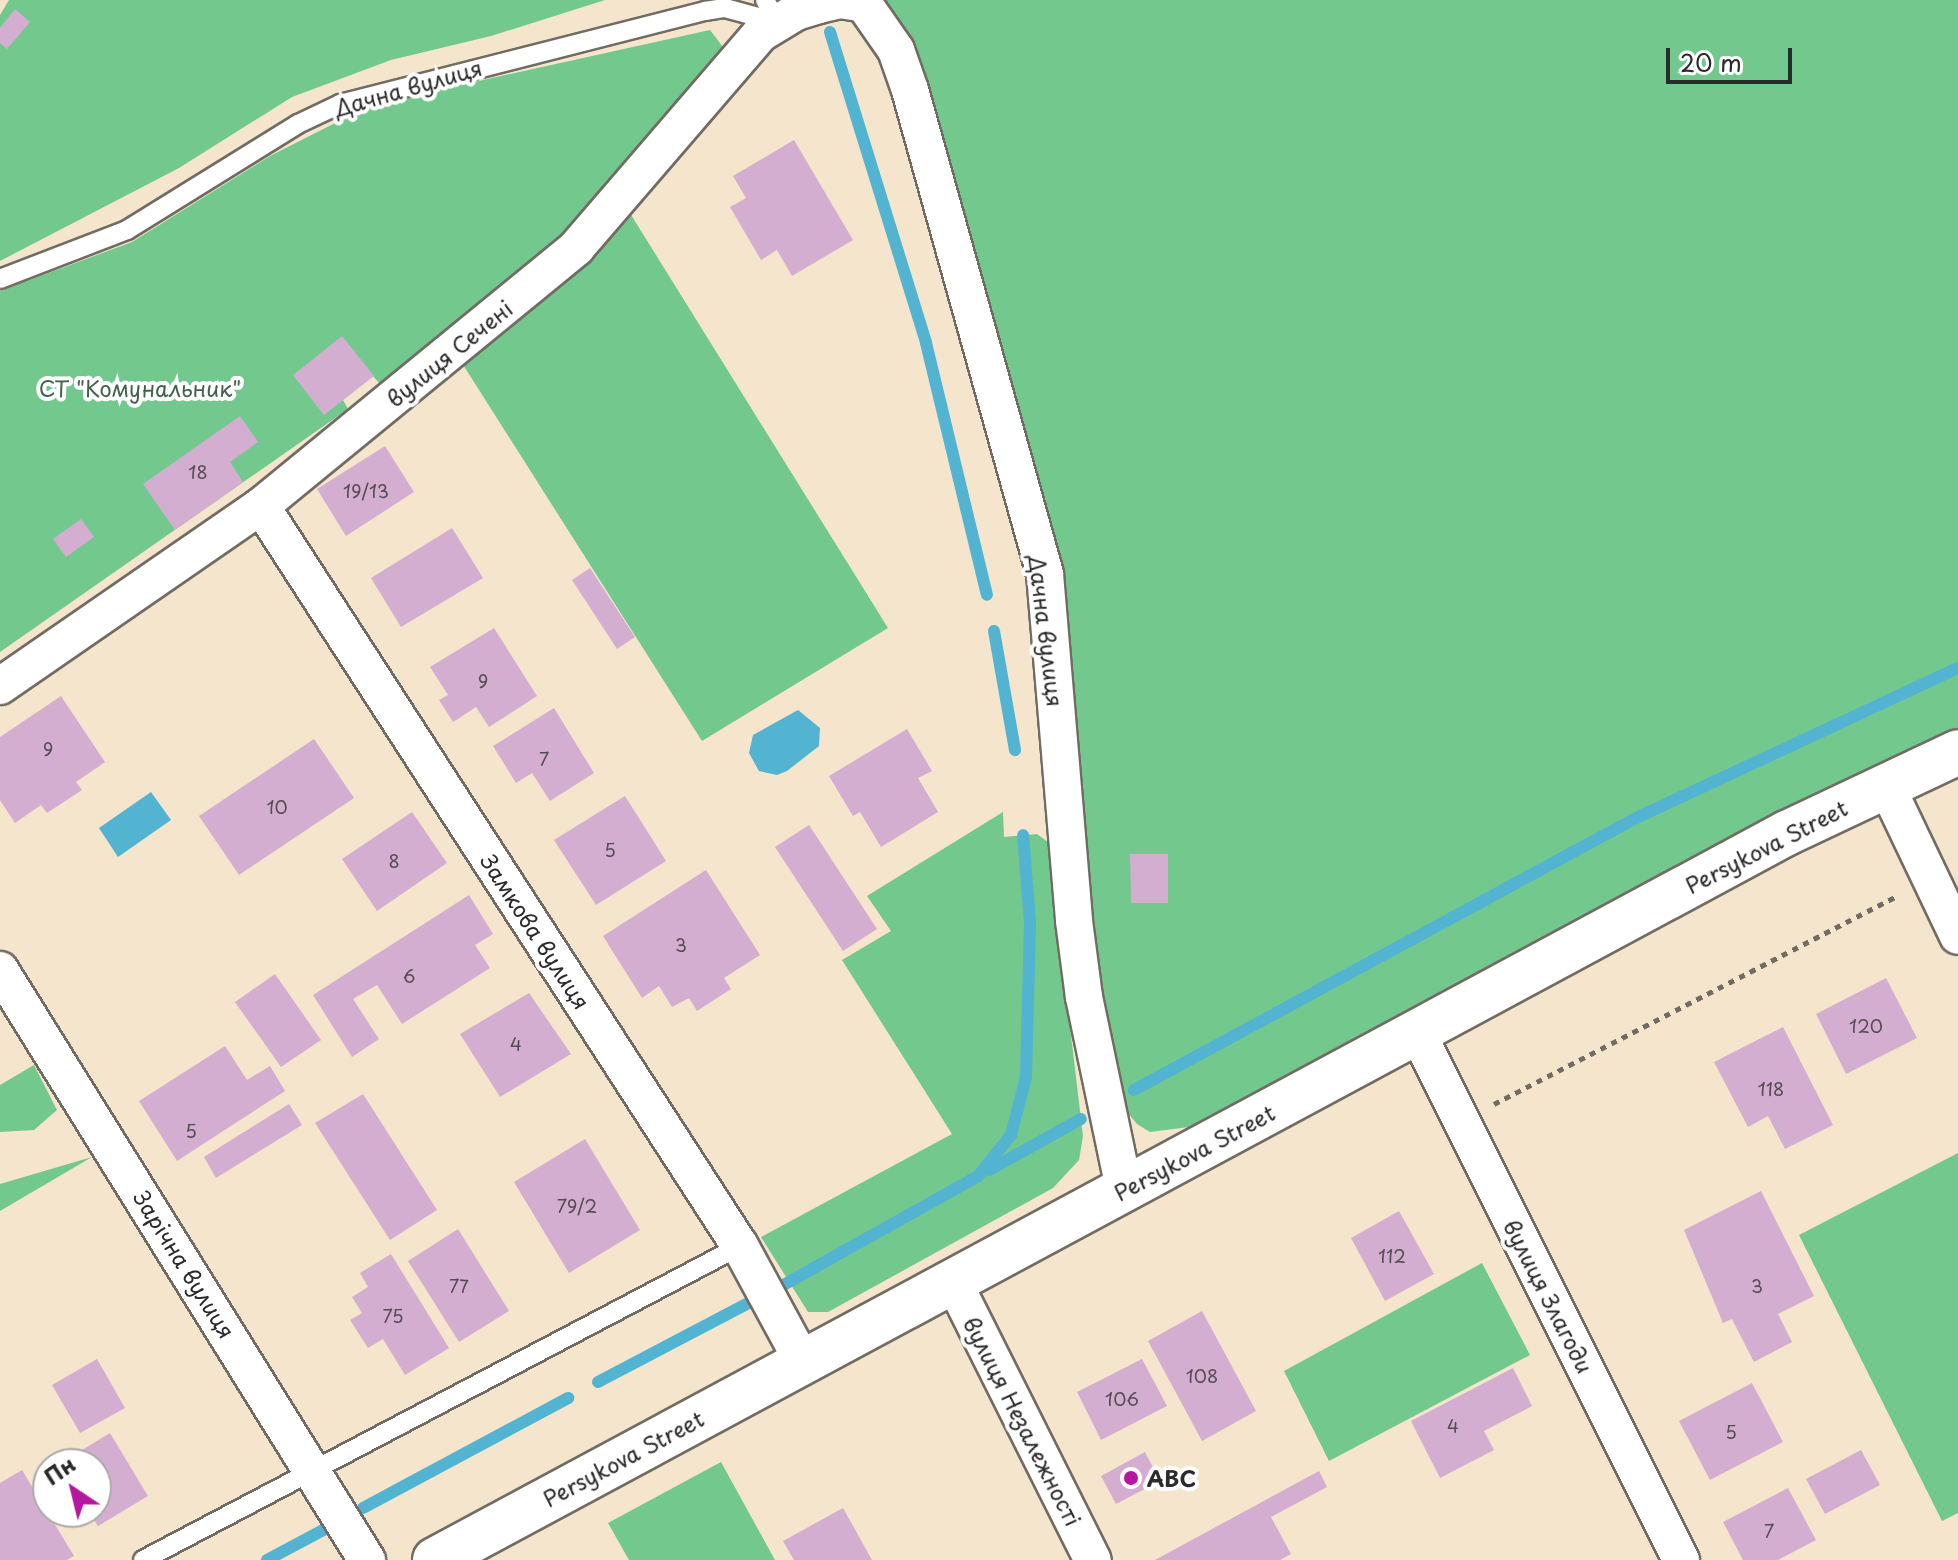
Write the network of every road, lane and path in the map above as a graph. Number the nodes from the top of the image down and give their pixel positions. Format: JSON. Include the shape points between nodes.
{"nodes":[{"id":1,"x":864,"y":2,"type":"edge"},
{"id":2,"x":771,"y":11,"type":"edge"},
{"id":3,"x":0,"y":279,"type":"edge"},
{"id":4,"x":261,"y":506,"type":"junction"},
{"id":5,"x":0,"y":686,"type":"edge"},
{"id":6,"x":1958,"y":752,"type":"edge"},
{"id":7,"x":1886,"y":785,"type":"junction"},
{"id":8,"x":1930,"y":879,"type":"junction"},
{"id":9,"x":1958,"y":936,"type":"edge"},
{"id":10,"x":0,"y":970,"type":"edge"},
{"id":11,"x":1417,"y":1032,"type":"junction"},
{"id":12,"x":1461,"y":1121,"type":"junction"},
{"id":13,"x":1124,"y":1189,"type":"junction"},
{"id":14,"x":740,"y":1246,"type":"junction"},
{"id":15,"x":953,"y":1281,"type":"junction"},
{"id":16,"x":803,"y":1362,"type":"junction"},
{"id":17,"x":313,"y":1471,"type":"junction"},
{"id":18,"x":143,"y":1560,"type":"edge"},
{"id":19,"x":367,"y":1560,"type":"edge"},
{"id":20,"x":435,"y":1560,"type":"edge"},
{"id":21,"x":1093,"y":1560,"type":"edge"},
{"id":22,"x":1681,"y":1560,"type":"edge"}],
"edges":[{"from":1,"to":2,"type":"street","name":"вулиця Сечені","via":[[840,0]]},
{"from":1,"to":13,"type":"street","name":"Дачна вулиця","via":[[896,50],[910,90],[1045,574],[1074,921],[1084,997]]},
{"from":2,"to":3,"type":"lane","name":"Дачна вулиця","via":[[705,11],[340,104],[298,124],[127,230]]},
{"from":2,"to":4,"type":"street","name":"вулиця Сечені","via":[[748,47],[576,248]]},
{"from":4,"to":5,"type":"street","name":"вулиця Сечені"},
{"from":4,"to":14,"type":"street","name":"Замкова вулиця"},
{"from":6,"to":7,"type":"main road","name":"Persykova Street"},
{"from":7,"to":8,"type":"street"},
{"from":7,"to":11,"type":"main road","name":"Persykova Street"},
{"from":8,"to":9,"type":"street"},
{"from":8,"to":12,"type":"path"},
{"from":10,"to":17,"type":"street","name":"Зарічна вулиця"},
{"from":11,"to":12,"type":"street","name":"вулиця Злагоди"},
{"from":11,"to":13,"type":"main road","name":"Persykova Street"},
{"from":12,"to":22,"type":"street","name":"вулиця Злагоди"},
{"from":13,"to":15,"type":"main road","name":"Persykova Street"},
{"from":14,"to":16,"type":"street","name":"Замкова вулиця"},
{"from":14,"to":17,"type":"lane"},
{"from":15,"to":16,"type":"main road","name":"Persykova Street"},
{"from":15,"to":21,"type":"street","name":"вулиця Незалежності"},
{"from":16,"to":20,"type":"main road","name":"Persykova Street"},
{"from":17,"to":18,"type":"lane"},
{"from":17,"to":19,"type":"street","name":"Зарічна вулиця"}]}
